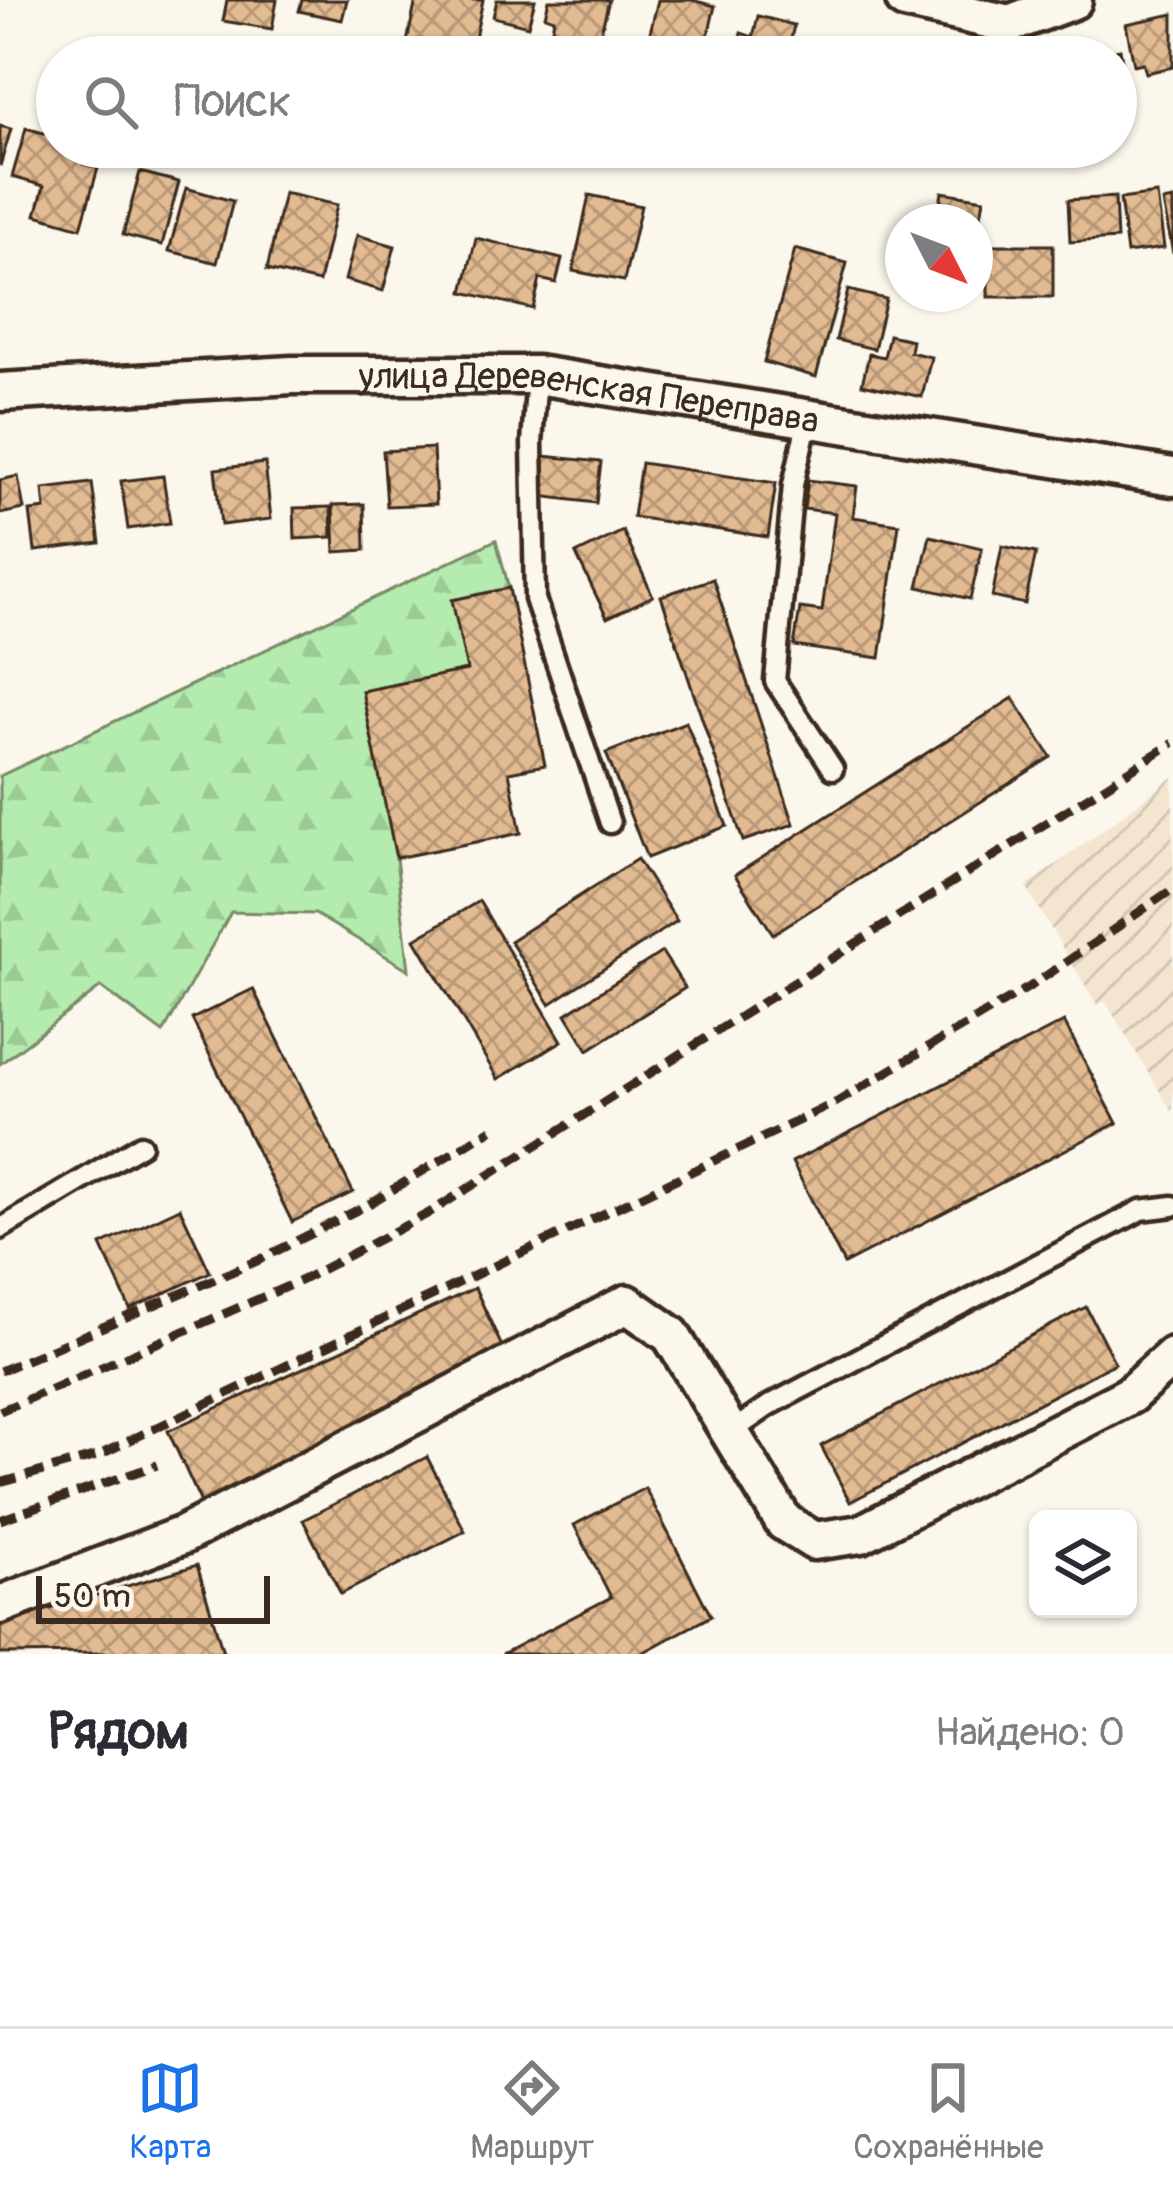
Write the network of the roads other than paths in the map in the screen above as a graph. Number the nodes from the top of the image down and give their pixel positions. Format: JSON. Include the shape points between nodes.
{"nodes":[{"id":1,"x":905,"y":0,"type":"edge"},
{"id":2,"x":1073,"y":0,"type":"edge"},
{"id":3,"x":538,"y":375,"type":"junction"},
{"id":4,"x":0,"y":392,"type":"edge"},
{"id":5,"x":808,"y":419,"type":"junction"},
{"id":6,"x":1173,"y":477,"type":"edge"},
{"id":7,"x":833,"y":769,"type":"dead end"},
{"id":8,"x":610,"y":823,"type":"dead end"},
{"id":9,"x":141,"y":1145,"type":"dead end"},
{"id":10,"x":1173,"y":1206,"type":"edge"},
{"id":11,"x":0,"y":1228,"type":"edge"},
{"id":12,"x":1173,"y":1356,"type":"edge"},
{"id":13,"x":731,"y":1432,"type":"junction"},
{"id":14,"x":0,"y":1605,"type":"edge"}],
"edges":[{"from":1,"to":2,"type":"street","via":[[1009,24]]},
{"from":3,"to":4,"type":"street","name":"улица Деревенская Переправа","via":[[292,375]]},
{"from":3,"to":5,"type":"street","name":"улица Деревенская Переправа"},
{"from":3,"to":8,"type":"lane","via":[[535,598]]},
{"from":5,"to":6,"type":"street","name":"улица Деревенская Переправа"},
{"from":5,"to":7,"type":"lane","via":[[793,485],[776,680]]},
{"from":9,"to":11,"type":"lane"},
{"from":10,"to":13,"type":"lane","via":[[1142,1210]]},
{"from":12,"to":13,"type":"street","via":[[1130,1395],[861,1534],[814,1541],[784,1522]]},
{"from":13,"to":14,"type":"street","via":[[671,1335],[627,1304],[182,1534]]}]}
